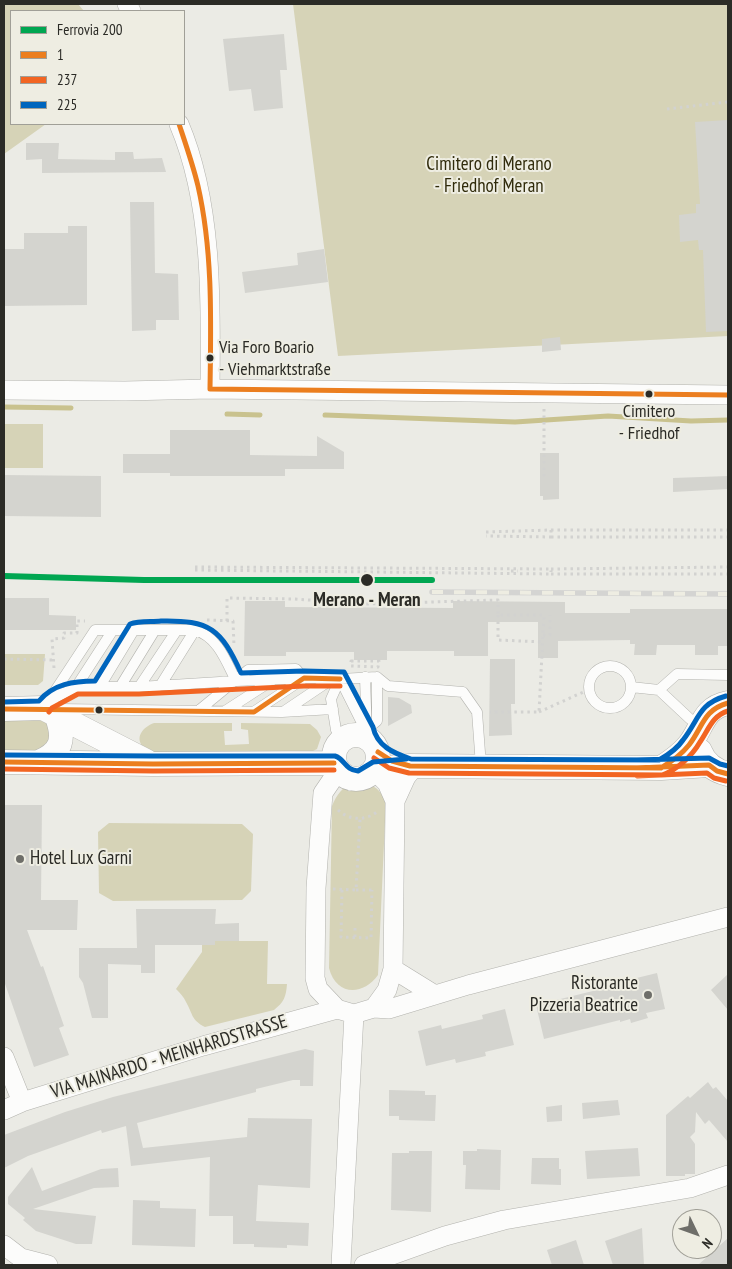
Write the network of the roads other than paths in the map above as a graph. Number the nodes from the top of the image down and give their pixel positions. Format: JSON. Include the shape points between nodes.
{"nodes":[{"id":1,"x":179,"y":125,"type":"edge"},
{"id":2,"x":210,"y":389,"type":"junction"},
{"id":3,"x":4,"y":390,"type":"edge"},
{"id":4,"x":728,"y":395,"type":"edge"},
{"id":5,"x":113,"y":630,"type":"junction"},
{"id":6,"x":134,"y":630,"type":"junction"},
{"id":7,"x":155,"y":630,"type":"junction"},
{"id":8,"x":176,"y":630,"type":"junction"},
{"id":9,"x":195,"y":630,"type":"junction"},
{"id":10,"x":728,"y":675,"type":"edge"},
{"id":11,"x":365,"y":677,"type":"junction"},
{"id":12,"x":377,"y":677,"type":"junction"},
{"id":13,"x":304,"y":678,"type":"junction"},
{"id":14,"x":274,"y":679,"type":"junction"},
{"id":15,"x":336,"y":679,"type":"junction"},
{"id":16,"x":236,"y":681,"type":"junction"},
{"id":17,"x":160,"y":686,"type":"junction"},
{"id":18,"x":631,"y":686,"type":"junction"},
{"id":19,"x":120,"y":687,"type":"junction"},
{"id":20,"x":139,"y":687,"type":"junction"},
{"id":21,"x":76,"y":688,"type":"junction"},
{"id":22,"x":99,"y":688,"type":"junction"},
{"id":23,"x":659,"y":690,"type":"junction"},
{"id":24,"x":728,"y":703,"type":"edge"},
{"id":25,"x":4,"y":709,"type":"edge"},
{"id":26,"x":49,"y":709,"type":"junction"},
{"id":27,"x":333,"y":709,"type":"junction"},
{"id":28,"x":198,"y":711,"type":"junction"},
{"id":29,"x":225,"y":712,"type":"junction"},
{"id":30,"x":254,"y":712,"type":"junction"},
{"id":31,"x":282,"y":712,"type":"junction"},
{"id":32,"x":699,"y":727,"type":"junction"},
{"id":33,"x":343,"y":739,"type":"junction"},
{"id":34,"x":371,"y":758,"type":"junction"},
{"id":35,"x":4,"y":762,"type":"edge"},
{"id":36,"x":39,"y":762,"type":"junction"},
{"id":37,"x":152,"y":764,"type":"junction"},
{"id":38,"x":308,"y":764,"type":"junction"},
{"id":39,"x":412,"y":766,"type":"junction"},
{"id":40,"x":482,"y":767,"type":"junction"},
{"id":41,"x":662,"y":768,"type":"junction"},
{"id":42,"x":718,"y":769,"type":"edge"},
{"id":43,"x":339,"y":775,"type":"junction"},
{"id":44,"x":323,"y":801,"type":"junction"},
{"id":45,"x":395,"y":801,"type":"junction"},
{"id":46,"x":728,"y":917,"type":"edge"},
{"id":47,"x":393,"y":968,"type":"junction"},
{"id":48,"x":435,"y":995,"type":"junction"},
{"id":49,"x":374,"y":1008,"type":"junction"},
{"id":50,"x":346,"y":1011,"type":"junction"},
{"id":51,"x":4,"y":1057,"type":"edge"},
{"id":52,"x":22,"y":1102,"type":"junction"},
{"id":53,"x":4,"y":1110,"type":"edge"},
{"id":54,"x":728,"y":1175,"type":"edge"},
{"id":55,"x":4,"y":1245,"type":"edge"},
{"id":56,"x":48,"y":1265,"type":"edge"},
{"id":57,"x":341,"y":1265,"type":"edge"},
{"id":58,"x":364,"y":1265,"type":"edge"}],
"edges":[{"from":1,"to":2,"type":"street","via":[[196,176],[207,239]]},
{"from":2,"to":3,"type":"street"},
{"from":2,"to":4,"type":"street"},
{"from":5,"to":6,"type":"lane"},
{"from":5,"to":21,"type":"lane"},
{"from":5,"to":26,"type":"lane","via":[[96,630]]},
{"from":6,"to":7,"type":"lane"},
{"from":6,"to":22,"type":"lane"},
{"from":7,"to":8,"type":"lane"},
{"from":7,"to":19,"type":"lane"},
{"from":8,"to":9,"type":"lane"},
{"from":8,"to":20,"type":"lane"},
{"from":9,"to":16,"type":"lane","via":[[203,632],[218,646]]},
{"from":9,"to":17,"type":"lane"},
{"from":10,"to":23,"type":"lane","via":[[677,674]]},
{"from":11,"to":12,"type":"lane"},
{"from":11,"to":15,"type":"lane"},
{"from":11,"to":34,"type":"lane"},
{"from":12,"to":34,"type":"lane","via":[[377,721]]},
{"from":12,"to":40,"type":"lane","via":[[388,686],[464,692],[477,712]]},
{"from":13,"to":14,"type":"lane"},
{"from":13,"to":15,"type":"lane"},
{"from":13,"to":16,"type":"lane","via":[[296,669],[248,670]]},
{"from":13,"to":30,"type":"lane"},
{"from":14,"to":16,"type":"lane"},
{"from":14,"to":29,"type":"lane"},
{"from":15,"to":27,"type":"lane","via":[[331,699]]},
{"from":15,"to":31,"type":"lane"},
{"from":15,"to":34,"type":"lane"},
{"from":16,"to":17,"type":"lane"},
{"from":16,"to":28,"type":"lane"},
{"from":17,"to":20,"type":"lane"},
{"from":18,"to":18,"type":"lane","via":[[627,700],[615,707],[596,701],[590,689],[596,671],[609,666],[622,669]]},
{"from":18,"to":23,"type":"lane"},
{"from":19,"to":20,"type":"lane"},
{"from":19,"to":22,"type":"lane"},
{"from":21,"to":22,"type":"lane"},
{"from":21,"to":26,"type":"lane"},
{"from":23,"to":32,"type":"lane"},
{"from":24,"to":32,"type":"street","via":[[710,712]]},
{"from":25,"to":26,"type":"street"},
{"from":26,"to":28,"type":"lane"},
{"from":26,"to":36,"type":"street","via":[[61,728],[62,738],[54,753]]},
{"from":26,"to":37,"type":"street"},
{"from":27,"to":31,"type":"lane"},
{"from":27,"to":33,"type":"lane","via":[[336,730]]},
{"from":28,"to":29,"type":"lane"},
{"from":29,"to":30,"type":"lane"},
{"from":30,"to":31,"type":"lane"},
{"from":32,"to":41,"type":"street","via":[[681,754]]},
{"from":32,"to":42,"type":"street","via":[[699,749]]},
{"from":33,"to":34,"type":"street","via":[[354,735]]},
{"from":33,"to":43,"type":"street","via":[[334,750]]},
{"from":34,"to":39,"type":"street"},
{"from":34,"to":43,"type":"street","via":[[368,775],[358,779]]},
{"from":34,"to":45,"type":"street"},
{"from":35,"to":36,"type":"street"},
{"from":36,"to":37,"type":"street"},
{"from":37,"to":38,"type":"street"},
{"from":38,"to":43,"type":"street"},
{"from":38,"to":44,"type":"street","via":[[317,777]]},
{"from":39,"to":40,"type":"street"},
{"from":39,"to":45,"type":"street"},
{"from":40,"to":41,"type":"street"},
{"from":41,"to":42,"type":"street"},
{"from":43,"to":44,"type":"street"},
{"from":44,"to":50,"type":"street","via":[[316,888],[315,978],[318,988]]},
{"from":45,"to":47,"type":"street"},
{"from":46,"to":48,"type":"street"},
{"from":47,"to":48,"type":"street"},
{"from":47,"to":49,"type":"street","via":[[387,990]]},
{"from":48,"to":49,"type":"street","via":[[389,1009]]},
{"from":49,"to":50,"type":"street","name":"VIA MAINARDO - MEINHARDSTRASSE"},
{"from":50,"to":52,"type":"street","name":"VIA MAINARDO - MEINHARDSTRASSE","via":[[212,1043]]},
{"from":50,"to":57,"type":"street"},
{"from":51,"to":52,"type":"street"},
{"from":52,"to":53,"type":"street","name":"VIA MAINARDO - MEINHARDSTRASSE"},
{"from":54,"to":58,"type":"street","via":[[690,1188],[504,1220],[445,1236]]},
{"from":55,"to":56,"type":"street","via":[[20,1258]]}]}
